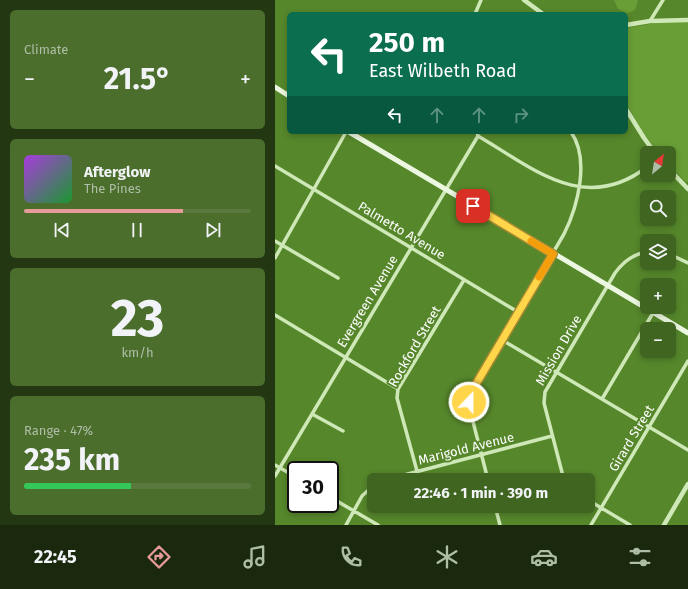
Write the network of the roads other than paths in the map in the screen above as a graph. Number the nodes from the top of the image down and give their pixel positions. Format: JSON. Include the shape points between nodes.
{"nodes":[{"id":1,"x":481,"y":0,"type":"edge"},
{"id":2,"x":525,"y":0,"type":"edge"},
{"id":3,"x":663,"y":0,"type":"edge"},
{"id":4,"x":476,"y":12,"type":"edge"},
{"id":5,"x":540,"y":12,"type":"edge"},
{"id":6,"x":688,"y":20,"type":"edge"},
{"id":7,"x":650,"y":21,"type":"junction"},
{"id":8,"x":628,"y":25,"type":"edge"},
{"id":9,"x":275,"y":87,"type":"edge"},
{"id":10,"x":287,"y":95,"type":"edge"},
{"id":11,"x":628,"y":112,"type":"edge"},
{"id":12,"x":345,"y":134,"type":"edge"},
{"id":13,"x":352,"y":134,"type":"edge"},
{"id":14,"x":477,"y":134,"type":"edge"},
{"id":15,"x":572,"y":134,"type":"edge"},
{"id":16,"x":649,"y":146,"type":"edge"},
{"id":17,"x":275,"y":166,"type":"edge"},
{"id":18,"x":640,"y":172,"type":"edge"},
{"id":19,"x":676,"y":176,"type":"edge"},
{"id":20,"x":687,"y":187,"type":"edge"},
{"id":21,"x":579,"y":188,"type":"junction"},
{"id":22,"x":314,"y":189,"type":"junction"},
{"id":23,"x":446,"y":190,"type":"junction"},
{"id":24,"x":275,"y":241,"type":"edge"},
{"id":25,"x":282,"y":245,"type":"junction"},
{"id":26,"x":411,"y":247,"type":"junction"},
{"id":27,"x":553,"y":254,"type":"junction"},
{"id":28,"x":640,"y":254,"type":"edge"},
{"id":29,"x":676,"y":257,"type":"edge"},
{"id":30,"x":275,"y":258,"type":"edge"},
{"id":31,"x":688,"y":263,"type":"edge"},
{"id":32,"x":338,"y":278,"type":"dead end"},
{"id":33,"x":464,"y":280,"type":"junction"},
{"id":34,"x":607,"y":286,"type":"junction"},
{"id":35,"x":640,"y":305,"type":"edge"},
{"id":36,"x":518,"y":312,"type":"junction"},
{"id":37,"x":652,"y":314,"type":"edge"},
{"id":38,"x":655,"y":314,"type":"edge"},
{"id":39,"x":275,"y":316,"type":"edge"},
{"id":40,"x":688,"y":333,"type":"edge"},
{"id":41,"x":502,"y":340,"type":"junction"},
{"id":42,"x":345,"y":358,"type":"junction"},
{"id":43,"x":688,"y":360,"type":"edge"},
{"id":44,"x":555,"y":372,"type":"junction"},
{"id":45,"x":398,"y":389,"type":"junction"},
{"id":46,"x":602,"y":399,"type":"junction"},
{"id":47,"x":312,"y":414,"type":"junction"},
{"id":48,"x":649,"y":427,"type":"junction"},
{"id":49,"x":343,"y":431,"type":"dead end"},
{"id":50,"x":552,"y":436,"type":"junction"},
{"id":51,"x":688,"y":450,"type":"edge"},
{"id":52,"x":482,"y":455,"type":"junction"},
{"id":53,"x":275,"y":465,"type":"edge"},
{"id":54,"x":280,"y":468,"type":"junction"},
{"id":55,"x":417,"y":471,"type":"junction"},
{"id":56,"x":287,"y":472,"type":"edge"},
{"id":57,"x":410,"y":473,"type":"edge"},
{"id":58,"x":486,"y":473,"type":"edge"},
{"id":59,"x":563,"y":473,"type":"edge"},
{"id":60,"x":275,"y":476,"type":"edge"},
{"id":61,"x":688,"y":484,"type":"edge"},
{"id":62,"x":367,"y":491,"type":"edge"},
{"id":63,"x":339,"y":502,"type":"edge"},
{"id":64,"x":595,"y":504,"type":"edge"},
{"id":65,"x":601,"y":508,"type":"junction"},
{"id":66,"x":353,"y":511,"type":"junction"},
{"id":67,"x":497,"y":513,"type":"edge"},
{"id":68,"x":345,"y":525,"type":"edge"},
{"id":69,"x":378,"y":525,"type":"edge"},
{"id":70,"x":500,"y":525,"type":"edge"},
{"id":71,"x":591,"y":525,"type":"edge"},
{"id":72,"x":630,"y":525,"type":"edge"},
{"id":73,"x":664,"y":525,"type":"edge"}],
"edges":[{"from":1,"to":4,"type":"street"},
{"from":2,"to":5,"type":"street"},
{"from":3,"to":7,"type":"street"},
{"from":6,"to":7,"type":"street"},
{"from":7,"to":8,"type":"street"},
{"from":9,"to":10,"type":"main road"},
{"from":11,"to":16,"type":"street"},
{"from":12,"to":22,"type":"street"},
{"from":13,"to":23,"type":"main road"},
{"from":14,"to":21,"type":"street","via":[[545,176]]},
{"from":14,"to":23,"type":"street","name":"Evergreen Avenue"},
{"from":15,"to":21,"type":"street","via":[[580,155]]},
{"from":17,"to":22,"type":"street","name":"Palmetto Avenue"},
{"from":18,"to":21,"type":"street","via":[[615,184]]},
{"from":19,"to":20,"type":"street"},
{"from":21,"to":27,"type":"street","via":[[573,213]]},
{"from":22,"to":25,"type":"street"},
{"from":22,"to":26,"type":"street","name":"Palmetto Avenue"},
{"from":23,"to":26,"type":"street","name":"Evergreen Avenue"},
{"from":23,"to":27,"type":"main road"},
{"from":24,"to":25,"type":"street"},
{"from":25,"to":30,"type":"street"},
{"from":25,"to":32,"type":"street"},
{"from":26,"to":33,"type":"street","name":"Palmetto Avenue"},
{"from":26,"to":42,"type":"street","name":"Evergreen Avenue"},
{"from":27,"to":34,"type":"main road"},
{"from":27,"to":36,"type":"street"},
{"from":28,"to":34,"type":"street","name":"Mission Drive","via":[[626,261]]},
{"from":29,"to":31,"type":"street"},
{"from":33,"to":36,"type":"street","name":"Palmetto Avenue"},
{"from":33,"to":45,"type":"street","name":"Rockford Street"},
{"from":34,"to":35,"type":"main road"},
{"from":34,"to":44,"type":"street","name":"Mission Drive"},
{"from":36,"to":41,"type":"street"},
{"from":37,"to":46,"type":"street"},
{"from":38,"to":40,"type":"main road"},
{"from":39,"to":42,"type":"street"},
{"from":41,"to":44,"type":"street"},
{"from":41,"to":52,"type":"street","via":[[469,398]]},
{"from":42,"to":45,"type":"street"},
{"from":42,"to":47,"type":"street","name":"Evergreen Avenue"},
{"from":43,"to":48,"type":"street","name":"Girard Street"},
{"from":44,"to":46,"type":"street"},
{"from":44,"to":50,"type":"street","name":"Mission Drive","via":[[544,399]]},
{"from":45,"to":55,"type":"street","name":"Rockford Street","via":[[397,398]]},
{"from":46,"to":48,"type":"street"},
{"from":47,"to":49,"type":"street"},
{"from":47,"to":54,"type":"street","name":"Evergreen Avenue"},
{"from":48,"to":51,"type":"street"},
{"from":48,"to":65,"type":"street","name":"Girard Street"},
{"from":50,"to":52,"type":"street","name":"Marigold Avenue"},
{"from":50,"to":59,"type":"street","name":"Mission Drive"},
{"from":52,"to":55,"type":"street","name":"Marigold Avenue"},
{"from":52,"to":58,"type":"street"},
{"from":53,"to":54,"type":"street"},
{"from":54,"to":56,"type":"street"},
{"from":54,"to":60,"type":"street","name":"Evergreen Avenue"},
{"from":55,"to":57,"type":"street","name":"Marigold Avenue"},
{"from":61,"to":73,"type":"street"},
{"from":62,"to":66,"type":"street"},
{"from":63,"to":66,"type":"street"},
{"from":64,"to":65,"type":"street"},
{"from":65,"to":71,"type":"street","name":"Girard Street"},
{"from":65,"to":72,"type":"street"},
{"from":66,"to":68,"type":"street"},
{"from":66,"to":69,"type":"street"},
{"from":67,"to":70,"type":"street"}]}
